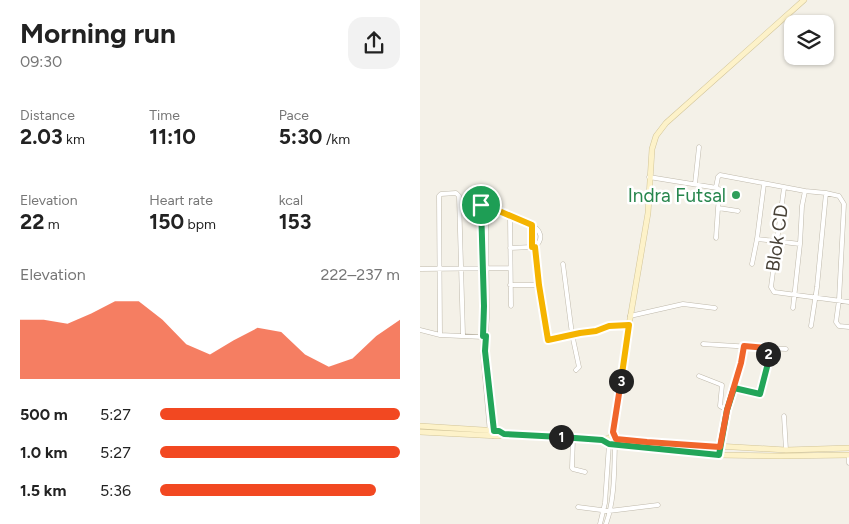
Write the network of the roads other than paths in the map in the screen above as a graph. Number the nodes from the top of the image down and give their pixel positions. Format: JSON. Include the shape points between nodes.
{"nodes":[{"id":1,"x":804,"y":0,"type":"edge"},
{"id":2,"x":699,"y":147,"type":"dead end"},
{"id":3,"x":649,"y":177,"type":"junction"},
{"id":4,"x":695,"y":184,"type":"junction"},
{"id":5,"x":764,"y":184,"type":"junction"},
{"id":6,"x":716,"y":187,"type":"junction"},
{"id":7,"x":784,"y":188,"type":"junction"},
{"id":8,"x":805,"y":191,"type":"junction"},
{"id":9,"x":826,"y":193,"type":"junction"},
{"id":10,"x":718,"y":208,"type":"junction"},
{"id":11,"x":738,"y":211,"type":"dead end"},
{"id":12,"x":510,"y":216,"type":"junction"},
{"id":13,"x":532,"y":225,"type":"junction"},
{"id":14,"x":716,"y":238,"type":"dead end"},
{"id":15,"x":757,"y":239,"type":"junction"},
{"id":16,"x":777,"y":241,"type":"junction"},
{"id":17,"x":800,"y":244,"type":"junction"},
{"id":18,"x":534,"y":247,"type":"junction"},
{"id":19,"x":510,"y":248,"type":"junction"},
{"id":20,"x":562,"y":264,"type":"dead end"},
{"id":21,"x":752,"y":264,"type":"dead end"},
{"id":22,"x":484,"y":268,"type":"junction"},
{"id":23,"x":510,"y":268,"type":"junction"},
{"id":24,"x":440,"y":269,"type":"junction"},
{"id":25,"x":461,"y":269,"type":"junction"},
{"id":26,"x":420,"y":270,"type":"edge"},
{"id":27,"x":510,"y":285,"type":"junction"},
{"id":28,"x":539,"y":285,"type":"junction"},
{"id":29,"x":794,"y":294,"type":"junction"},
{"id":30,"x":815,"y":297,"type":"junction"},
{"id":31,"x":839,"y":300,"type":"junction"},
{"id":32,"x":849,"y":302,"type":"edge"},
{"id":33,"x":511,"y":306,"type":"dead end"},
{"id":34,"x":715,"y":308,"type":"dead end"},
{"id":35,"x":793,"y":308,"type":"dead end"},
{"id":36,"x":630,"y":316,"type":"junction"},
{"id":37,"x":627,"y":325,"type":"junction"},
{"id":38,"x":811,"y":326,"type":"dead end"},
{"id":39,"x":849,"y":327,"type":"edge"},
{"id":40,"x":420,"y":330,"type":"edge"},
{"id":41,"x":572,"y":334,"type":"junction"},
{"id":42,"x":440,"y":335,"type":"junction"},
{"id":43,"x":462,"y":335,"type":"junction"},
{"id":44,"x":484,"y":336,"type":"junction"},
{"id":45,"x":703,"y":344,"type":"dead end"},
{"id":46,"x":744,"y":346,"type":"junction"},
{"id":47,"x":767,"y":348,"type":"junction"},
{"id":48,"x":786,"y":349,"type":"dead end"},
{"id":49,"x":576,"y":370,"type":"dead end"},
{"id":50,"x":699,"y":376,"type":"dead end"},
{"id":51,"x":734,"y":388,"type":"junction"},
{"id":52,"x":727,"y":410,"type":"junction"},
{"id":53,"x":784,"y":416,"type":"dead end"},
{"id":54,"x":420,"y":426,"type":"edge"},
{"id":55,"x":420,"y":432,"type":"edge"},
{"id":56,"x":492,"y":433,"type":"junction"},
{"id":57,"x":573,"y":438,"type":"junction"},
{"id":58,"x":612,"y":441,"type":"junction"},
{"id":59,"x":720,"y":447,"type":"junction"},
{"id":60,"x":841,"y":448,"type":"junction"},
{"id":61,"x":849,"y":448,"type":"edge"},
{"id":62,"x":786,"y":450,"type":"junction"},
{"id":63,"x":719,"y":455,"type":"junction"},
{"id":64,"x":841,"y":455,"type":"junction"},
{"id":65,"x":849,"y":455,"type":"edge"},
{"id":66,"x":849,"y":463,"type":"edge"},
{"id":67,"x":586,"y":472,"type":"dead end"},
{"id":68,"x":658,"y":505,"type":"dead end"},
{"id":69,"x":578,"y":507,"type":"dead end"},
{"id":70,"x":603,"y":511,"type":"junction"},
{"id":71,"x":609,"y":511,"type":"junction"},
{"id":72,"x":600,"y":524,"type":"edge"},
{"id":73,"x":606,"y":524,"type":"edge"}],
"edges":[{"from":1,"to":3,"type":"main road","via":[[666,123],[656,136]]},
{"from":2,"to":4,"type":"street"},
{"from":3,"to":4,"type":"street"},
{"from":3,"to":36,"type":"main road","via":[[648,213]]},
{"from":4,"to":6,"type":"street"},
{"from":5,"to":6,"type":"street","via":[[720,175]]},
{"from":5,"to":7,"type":"street"},
{"from":5,"to":15,"type":"street"},
{"from":6,"to":10,"type":"street","via":[[720,190]]},
{"from":7,"to":8,"type":"street"},
{"from":7,"to":16,"type":"street","name":"Blok CD"},
{"from":8,"to":9,"type":"street"},
{"from":8,"to":17,"type":"street"},
{"from":9,"to":30,"type":"street"},
{"from":9,"to":31,"type":"street","via":[[839,196],[844,204]]},
{"from":10,"to":11,"type":"street"},
{"from":10,"to":14,"type":"street"},
{"from":12,"to":13,"type":"street"},
{"from":12,"to":19,"type":"street"},
{"from":12,"to":22,"type":"street","via":[[484,206]]},
{"from":13,"to":18,"type":"street"},
{"from":13,"to":18,"type":"street","via":[[540,234]]},
{"from":15,"to":16,"type":"street"},
{"from":15,"to":21,"type":"street"},
{"from":16,"to":17,"type":"street"},
{"from":16,"to":29,"type":"street","name":"Blok CD","via":[[771,287],[774,292]]},
{"from":17,"to":29,"type":"street"},
{"from":18,"to":19,"type":"street"},
{"from":18,"to":28,"type":"street"},
{"from":19,"to":23,"type":"street"},
{"from":20,"to":41,"type":"street"},
{"from":22,"to":23,"type":"street"},
{"from":22,"to":25,"type":"street"},
{"from":22,"to":44,"type":"street","via":[[487,318]]},
{"from":23,"to":27,"type":"street"},
{"from":24,"to":25,"type":"street"},
{"from":24,"to":25,"type":"street","via":[[439,196],[456,193],[459,196]]},
{"from":24,"to":26,"type":"street"},
{"from":24,"to":42,"type":"street"},
{"from":25,"to":43,"type":"street"},
{"from":27,"to":28,"type":"street"},
{"from":27,"to":33,"type":"street"},
{"from":28,"to":41,"type":"street","via":[[547,339]]},
{"from":29,"to":30,"type":"street"},
{"from":29,"to":35,"type":"street"},
{"from":30,"to":31,"type":"street"},
{"from":30,"to":38,"type":"street"},
{"from":31,"to":32,"type":"street"},
{"from":31,"to":39,"type":"street","via":[[836,322],[839,326]]},
{"from":34,"to":36,"type":"street","via":[[683,304]]},
{"from":36,"to":37,"type":"main road"},
{"from":37,"to":41,"type":"street"},
{"from":37,"to":58,"type":"main road"},
{"from":40,"to":42,"type":"street"},
{"from":41,"to":49,"type":"street","via":[[579,367]]},
{"from":42,"to":43,"type":"street"},
{"from":43,"to":44,"type":"street"},
{"from":44,"to":56,"type":"street","via":[[483,355]]},
{"from":45,"to":46,"type":"street"},
{"from":46,"to":47,"type":"street"},
{"from":46,"to":51,"type":"street"},
{"from":47,"to":48,"type":"street"},
{"from":47,"to":51,"type":"street","via":[[768,363],[761,393]]},
{"from":50,"to":52,"type":"street","via":[[722,386],[720,406]]},
{"from":51,"to":52,"type":"street"},
{"from":52,"to":59,"type":"street"},
{"from":53,"to":62,"type":"street"},
{"from":54,"to":56,"type":"main road"},
{"from":55,"to":56,"type":"main road"},
{"from":56,"to":57,"type":"main road","via":[[499,436]]},
{"from":57,"to":58,"type":"main road"},
{"from":57,"to":67,"type":"street","via":[[572,468]]},
{"from":58,"to":59,"type":"main road"},
{"from":58,"to":63,"type":"main road"},
{"from":58,"to":70,"type":"street"},
{"from":58,"to":71,"type":"street"},
{"from":59,"to":62,"type":"main road"},
{"from":59,"to":63,"type":"street"},
{"from":60,"to":61,"type":"main road"},
{"from":60,"to":62,"type":"main road"},
{"from":60,"to":64,"type":"main road"},
{"from":63,"to":64,"type":"main road"},
{"from":64,"to":65,"type":"main road"},
{"from":65,"to":66,"type":"street"},
{"from":68,"to":71,"type":"street"},
{"from":69,"to":70,"type":"street"},
{"from":70,"to":71,"type":"street"},
{"from":70,"to":72,"type":"street"},
{"from":71,"to":73,"type":"street"}]}
